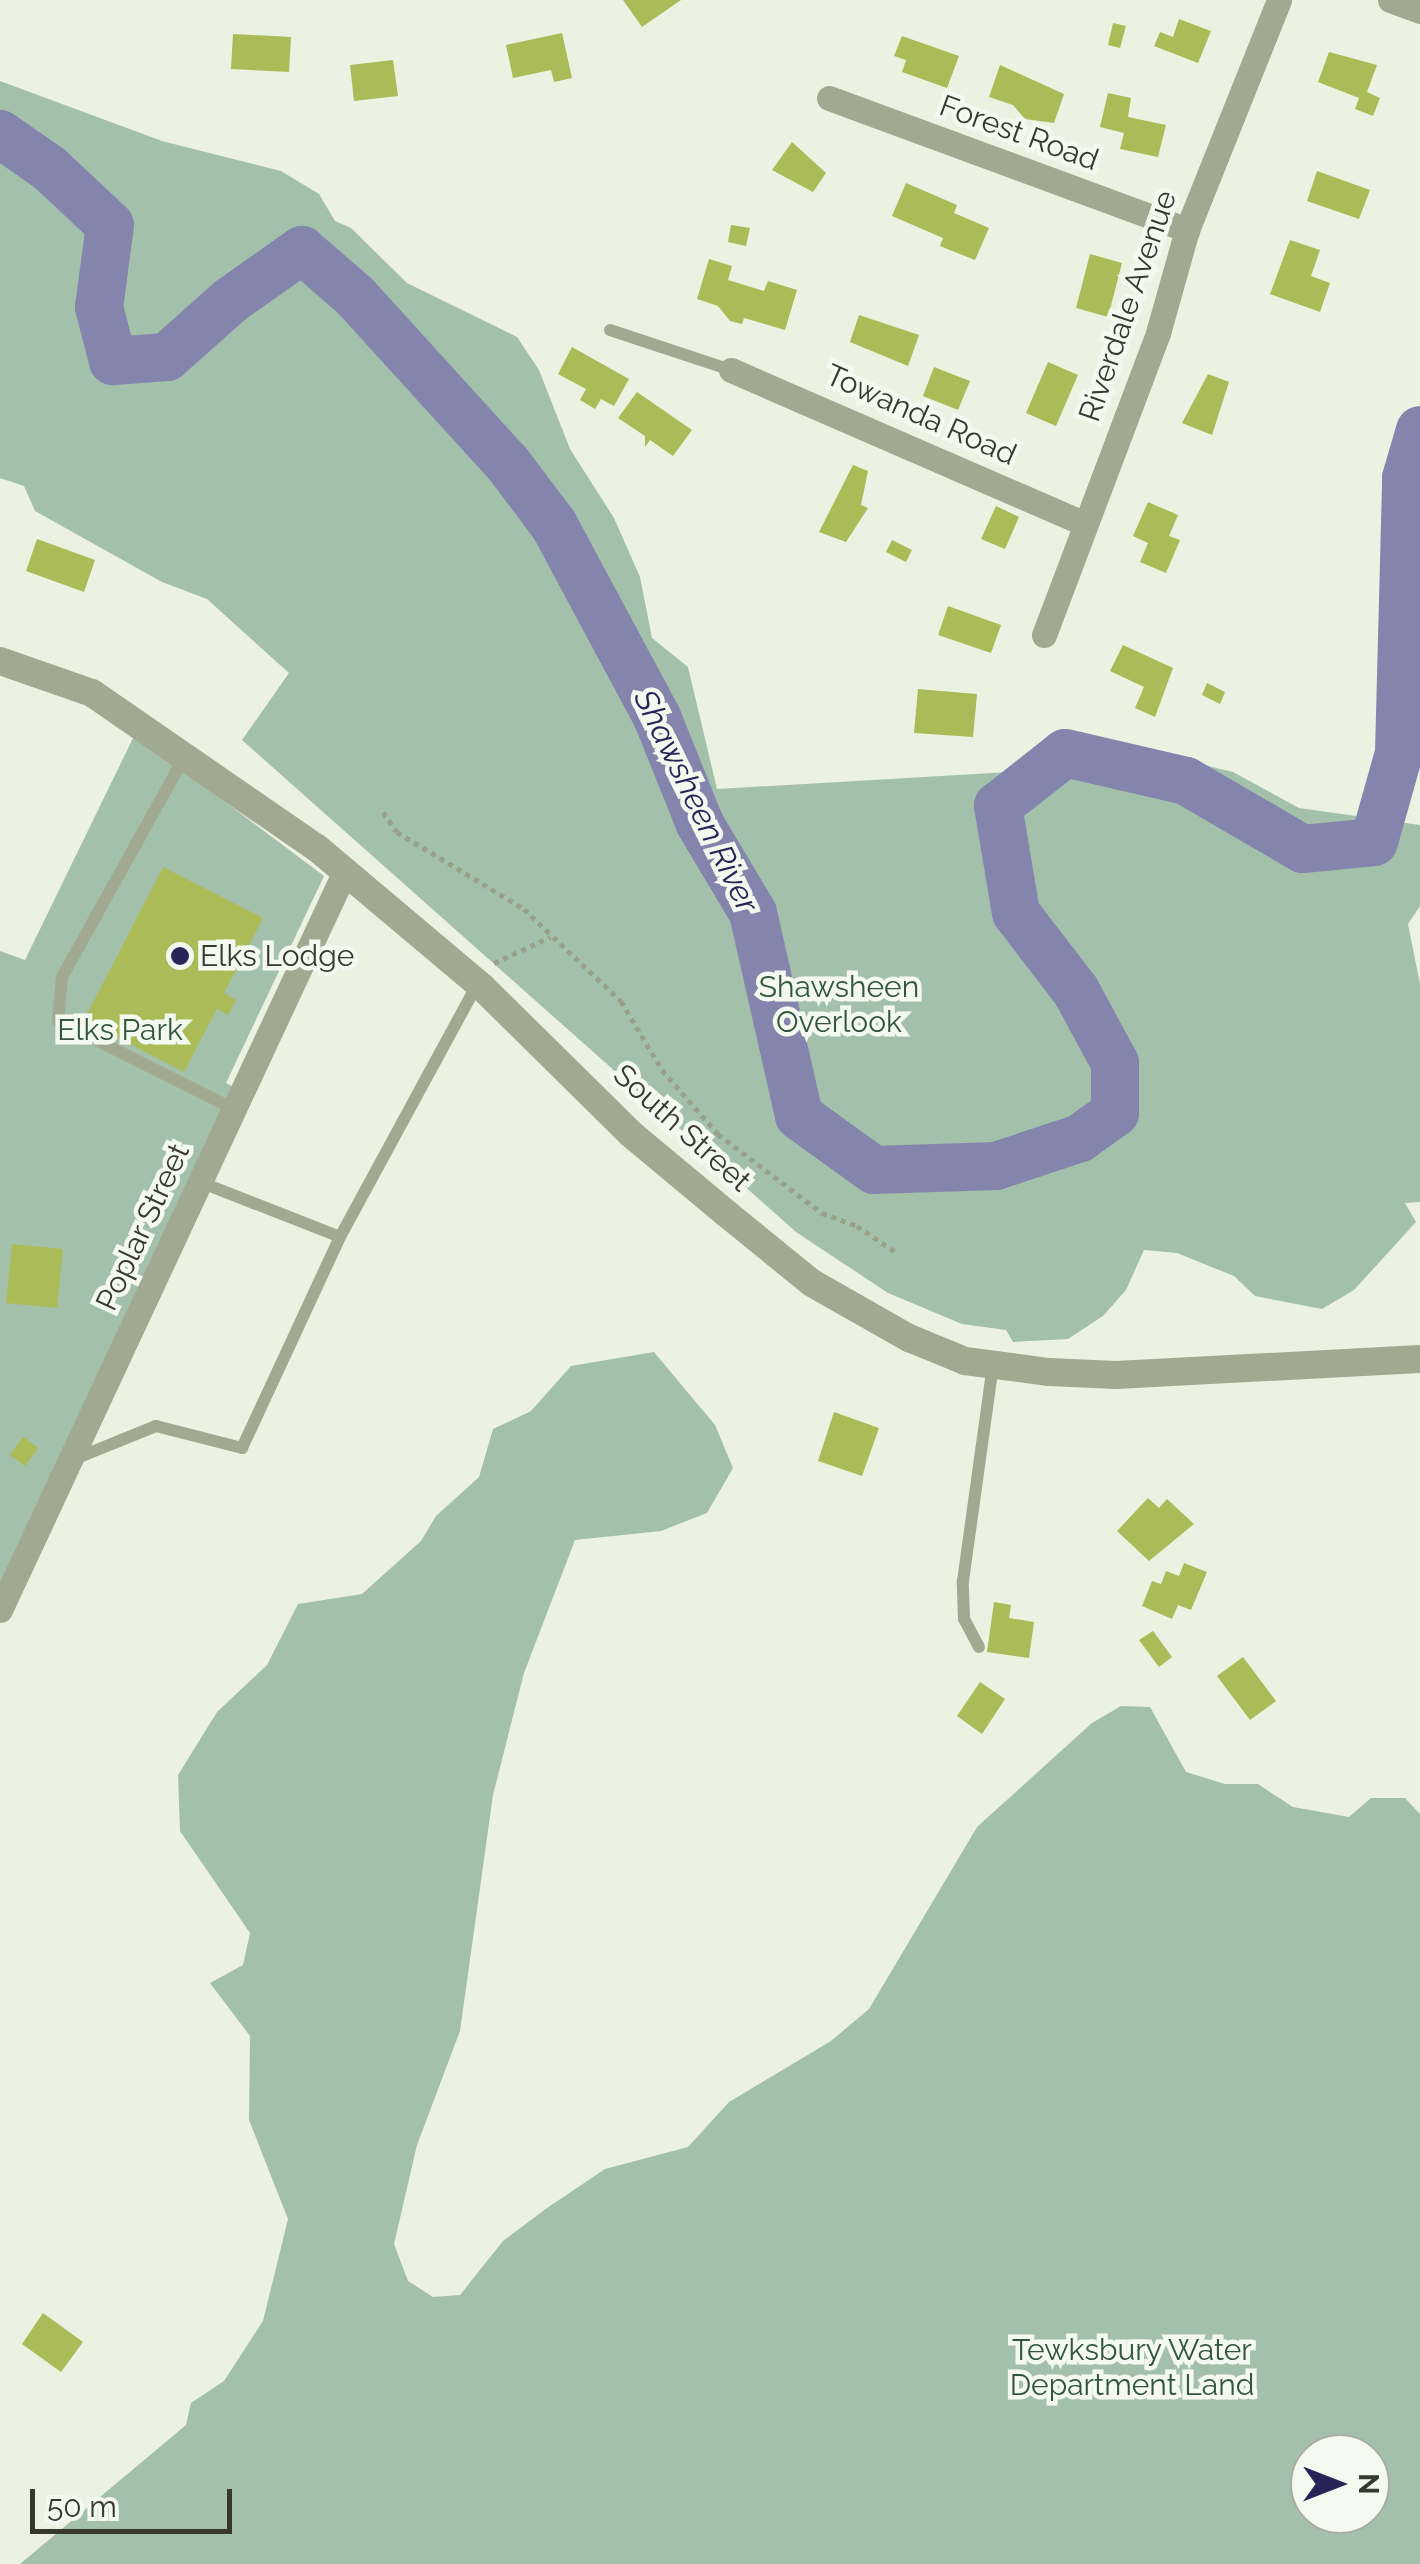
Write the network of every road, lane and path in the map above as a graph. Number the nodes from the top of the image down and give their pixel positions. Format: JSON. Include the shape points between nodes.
{"nodes":[{"id":1,"x":1279,"y":0,"type":"edge"},
{"id":2,"x":1390,"y":0,"type":"edge"},
{"id":3,"x":1420,"y":11,"type":"edge"},
{"id":4,"x":829,"y":98,"type":"dead end"},
{"id":5,"x":1187,"y":230,"type":"junction"},
{"id":6,"x":610,"y":330,"type":"dead end"},
{"id":7,"x":731,"y":370,"type":"joint"},
{"id":8,"x":1083,"y":523,"type":"junction"},
{"id":9,"x":1044,"y":635,"type":"dead end"},
{"id":10,"x":0,"y":662,"type":"edge"},
{"id":11,"x":186,"y":754,"type":"junction"},
{"id":12,"x":383,"y":812,"type":"dead end"},
{"id":13,"x":345,"y":871,"type":"junction"},
{"id":14,"x":550,"y":937,"type":"junction"},
{"id":15,"x":478,"y":984,"type":"junction"},
{"id":16,"x":234,"y":1109,"type":"junction"},
{"id":17,"x":200,"y":1182,"type":"junction"},
{"id":18,"x":340,"y":1236,"type":"junction"},
{"id":19,"x":897,"y":1253,"type":"dead end"},
{"id":20,"x":1420,"y":1359,"type":"edge"},
{"id":21,"x":993,"y":1365,"type":"junction"},
{"id":22,"x":70,"y":1461,"type":"junction"},
{"id":23,"x":0,"y":1610,"type":"edge"},
{"id":24,"x":979,"y":1647,"type":"dead end"}],
"edges":[{"from":1,"to":5,"type":"street","name":"Riverdale Avenue"},
{"from":2,"to":3,"type":"street"},
{"from":4,"to":5,"type":"street","name":"Forest Road"},
{"from":5,"to":8,"type":"street","name":"Riverdale Avenue","via":[[1158,333]]},
{"from":6,"to":7,"type":"lane"},
{"from":7,"to":8,"type":"street","name":"Towanda Road"},
{"from":8,"to":9,"type":"street","name":"Riverdale Avenue"},
{"from":10,"to":11,"type":"street","name":"South Street","via":[[92,693]]},
{"from":11,"to":13,"type":"street","name":"South Street"},
{"from":11,"to":16,"type":"lane","via":[[62,977],[58,1021]]},
{"from":12,"to":14,"type":"path","via":[[397,832],[502,892]]},
{"from":13,"to":15,"type":"street","name":"South Street"},
{"from":13,"to":16,"type":"street","name":"Poplar Street"},
{"from":14,"to":15,"type":"path","via":[[488,966]]},
{"from":14,"to":19,"type":"path","via":[[620,1001],[662,1070],[718,1134],[822,1213]]},
{"from":15,"to":18,"type":"lane"},
{"from":15,"to":21,"type":"street","name":"South Street","via":[[631,1134],[812,1283],[909,1338]]},
{"from":16,"to":17,"type":"street","name":"Poplar Street"},
{"from":17,"to":18,"type":"lane"},
{"from":17,"to":22,"type":"street","name":"Poplar Street"},
{"from":18,"to":22,"type":"lane","via":[[242,1448],[156,1426]]},
{"from":20,"to":21,"type":"street","name":"South Street","via":[[1116,1375]]},
{"from":21,"to":24,"type":"lane","via":[[963,1581],[964,1619]]},
{"from":22,"to":23,"type":"street","name":"Poplar Street"}]}
